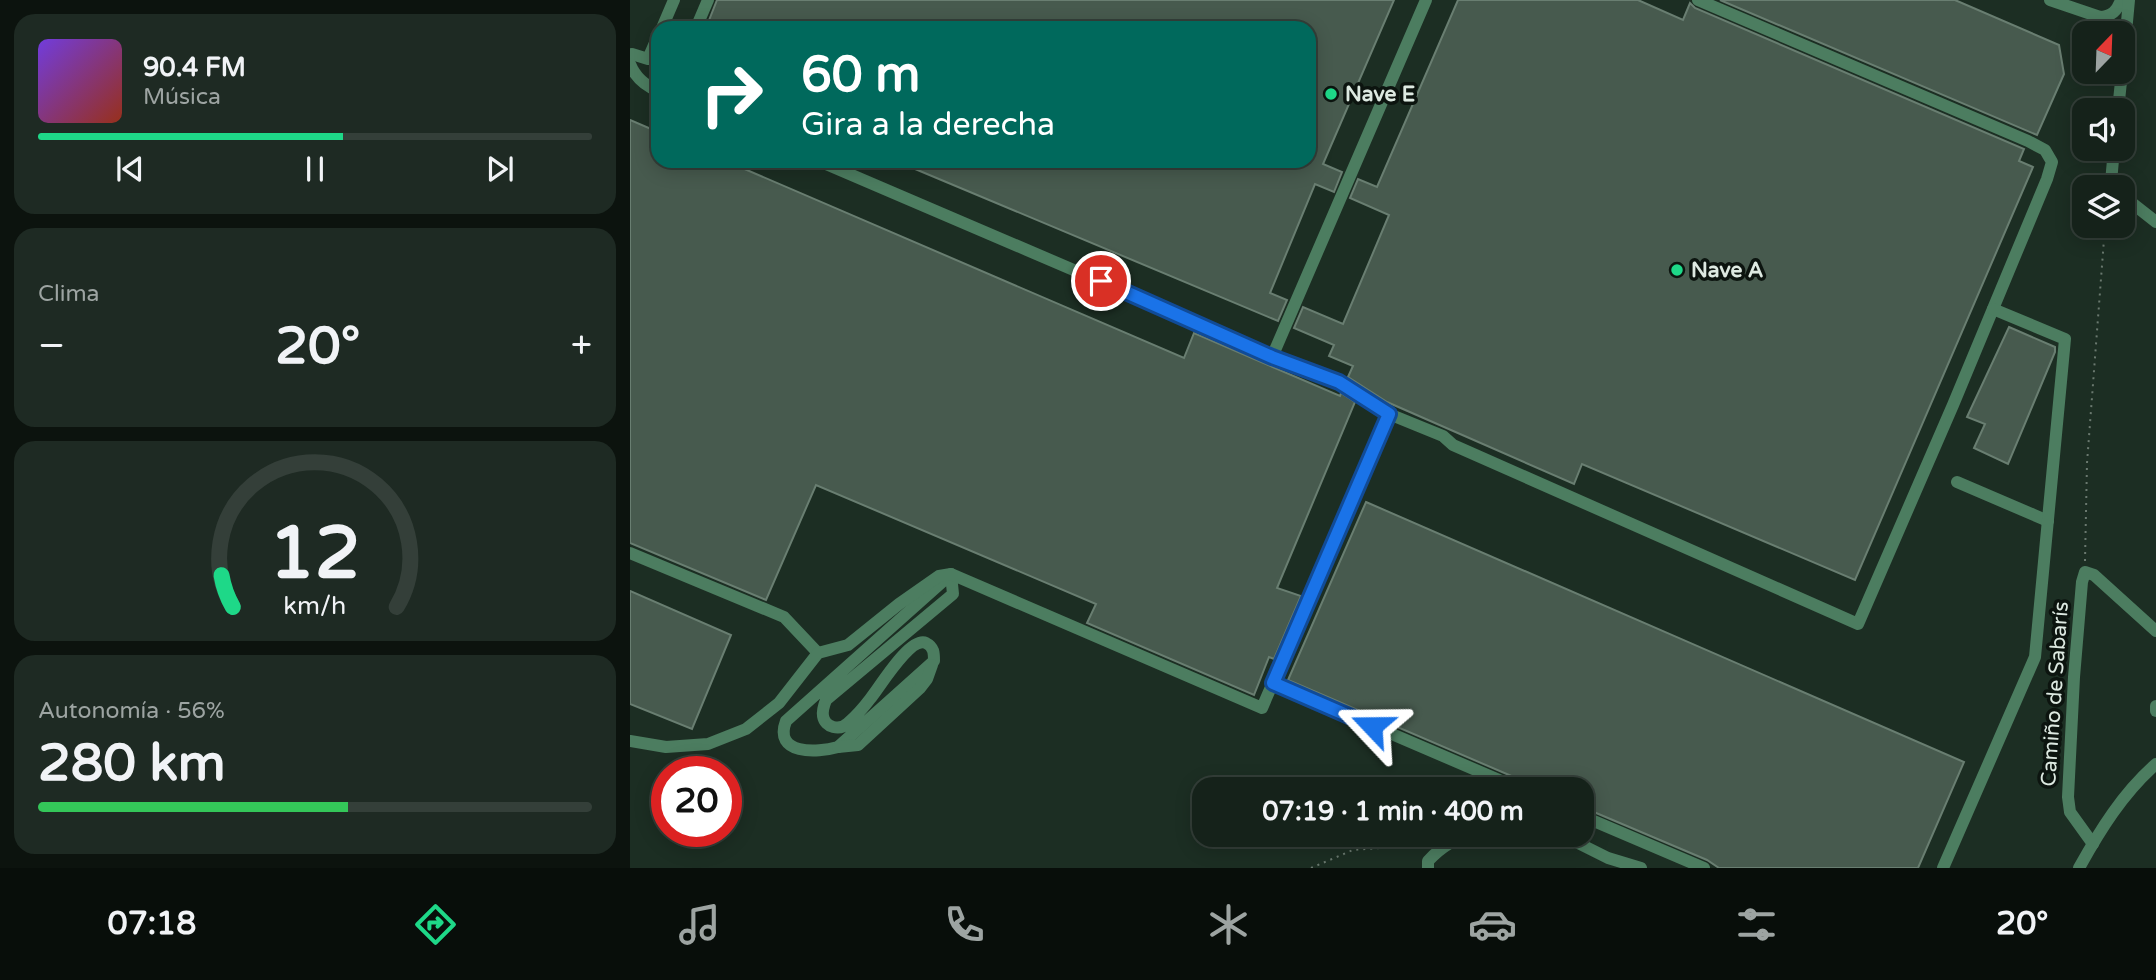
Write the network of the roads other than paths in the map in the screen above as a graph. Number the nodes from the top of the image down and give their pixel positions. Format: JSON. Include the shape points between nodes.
{"nodes":[{"id":1,"x":674,"y":0,"type":"edge"},
{"id":2,"x":708,"y":0,"type":"edge"},
{"id":3,"x":1426,"y":0,"type":"edge"},
{"id":4,"x":1698,"y":0,"type":"edge"},
{"id":5,"x":2049,"y":0,"type":"edge"},
{"id":6,"x":2121,"y":0,"type":"edge"},
{"id":7,"x":2129,"y":0,"type":"edge"},
{"id":8,"x":665,"y":21,"type":"edge"},
{"id":9,"x":699,"y":21,"type":"edge"},
{"id":10,"x":2127,"y":21,"type":"edge"},
{"id":11,"x":630,"y":41,"type":"edge"},
{"id":12,"x":651,"y":52,"type":"edge"},
{"id":13,"x":631,"y":60,"type":"edge"},
{"id":14,"x":630,"y":84,"type":"edge"},
{"id":15,"x":651,"y":87,"type":"edge"},
{"id":16,"x":651,"y":89,"type":"edge"},
{"id":17,"x":836,"y":168,"type":"edge"},
{"id":18,"x":2135,"y":205,"type":"edge"},
{"id":19,"x":2156,"y":222,"type":"edge"},
{"id":20,"x":1993,"y":309,"type":"junction"},
{"id":21,"x":1272,"y":357,"type":"junction"},
{"id":22,"x":1389,"y":414,"type":"junction"},
{"id":23,"x":1957,"y":482,"type":"dead end"},
{"id":24,"x":2048,"y":521,"type":"junction"},
{"id":25,"x":630,"y":552,"type":"edge"},
{"id":26,"x":951,"y":575,"type":"junction"},
{"id":27,"x":2156,"y":631,"type":"edge"},
{"id":28,"x":818,"y":653,"type":"junction"},
{"id":29,"x":1273,"y":683,"type":"junction"},
{"id":30,"x":630,"y":741,"type":"edge"},
{"id":31,"x":2156,"y":764,"type":"edge"},
{"id":32,"x":1492,"y":777,"type":"edge"},
{"id":33,"x":1594,"y":821,"type":"edge"},
{"id":34,"x":2093,"y":844,"type":"junction"},
{"id":35,"x":1444,"y":847,"type":"edge"},
{"id":36,"x":1586,"y":847,"type":"edge"},
{"id":37,"x":1428,"y":868,"type":"edge"},
{"id":38,"x":1642,"y":868,"type":"edge"},
{"id":39,"x":1704,"y":868,"type":"edge"},
{"id":40,"x":1942,"y":868,"type":"edge"},
{"id":41,"x":2079,"y":868,"type":"edge"}],
"edges":[{"from":1,"to":8,"type":"street"},
{"from":2,"to":9,"type":"street"},
{"from":3,"to":21,"type":"street"},
{"from":4,"to":20,"type":"street","via":[[2045,150],[2052,162],[2047,179]]},
{"from":5,"to":6,"type":"street","via":[[2108,17]]},
{"from":7,"to":10,"type":"street"},
{"from":11,"to":13,"type":"street"},
{"from":12,"to":13,"type":"street","via":[[648,59]]},
{"from":13,"to":15,"type":"street","via":[[632,69]]},
{"from":14,"to":16,"type":"street"},
{"from":17,"to":21,"type":"street"},
{"from":18,"to":19,"type":"street"},
{"from":20,"to":22,"type":"street","via":[[1858,624]]},
{"from":20,"to":24,"type":"street","via":[[2065,339]]},
{"from":21,"to":22,"type":"street","via":[[1339,382]]},
{"from":22,"to":29,"type":"street"},
{"from":23,"to":24,"type":"street"},
{"from":24,"to":40,"type":"street","via":[[2035,657]]},
{"from":25,"to":28,"type":"street","via":[[784,617]]},
{"from":26,"to":26,"type":"street","via":[[786,721],[784,738],[791,746],[811,752],[838,747],[934,661],[929,644],[914,644],[845,726],[826,723],[826,700],[953,594]]},
{"from":26,"to":28,"type":"street","via":[[939,576],[848,645]]},
{"from":26,"to":29,"type":"street","via":[[1262,708]]},
{"from":27,"to":34,"type":"street","name":"Camiño de Sabarís","via":[[2085,572],[2068,797],[2070,812]]},
{"from":28,"to":30,"type":"street","via":[[779,703],[746,729],[708,744],[666,747]]},
{"from":29,"to":32,"type":"street"},
{"from":31,"to":34,"type":"street","via":[[2123,799]]},
{"from":33,"to":39,"type":"street"},
{"from":34,"to":41,"type":"street"},
{"from":35,"to":37,"type":"street","via":[[1427,861]]},
{"from":36,"to":38,"type":"street"}]}
